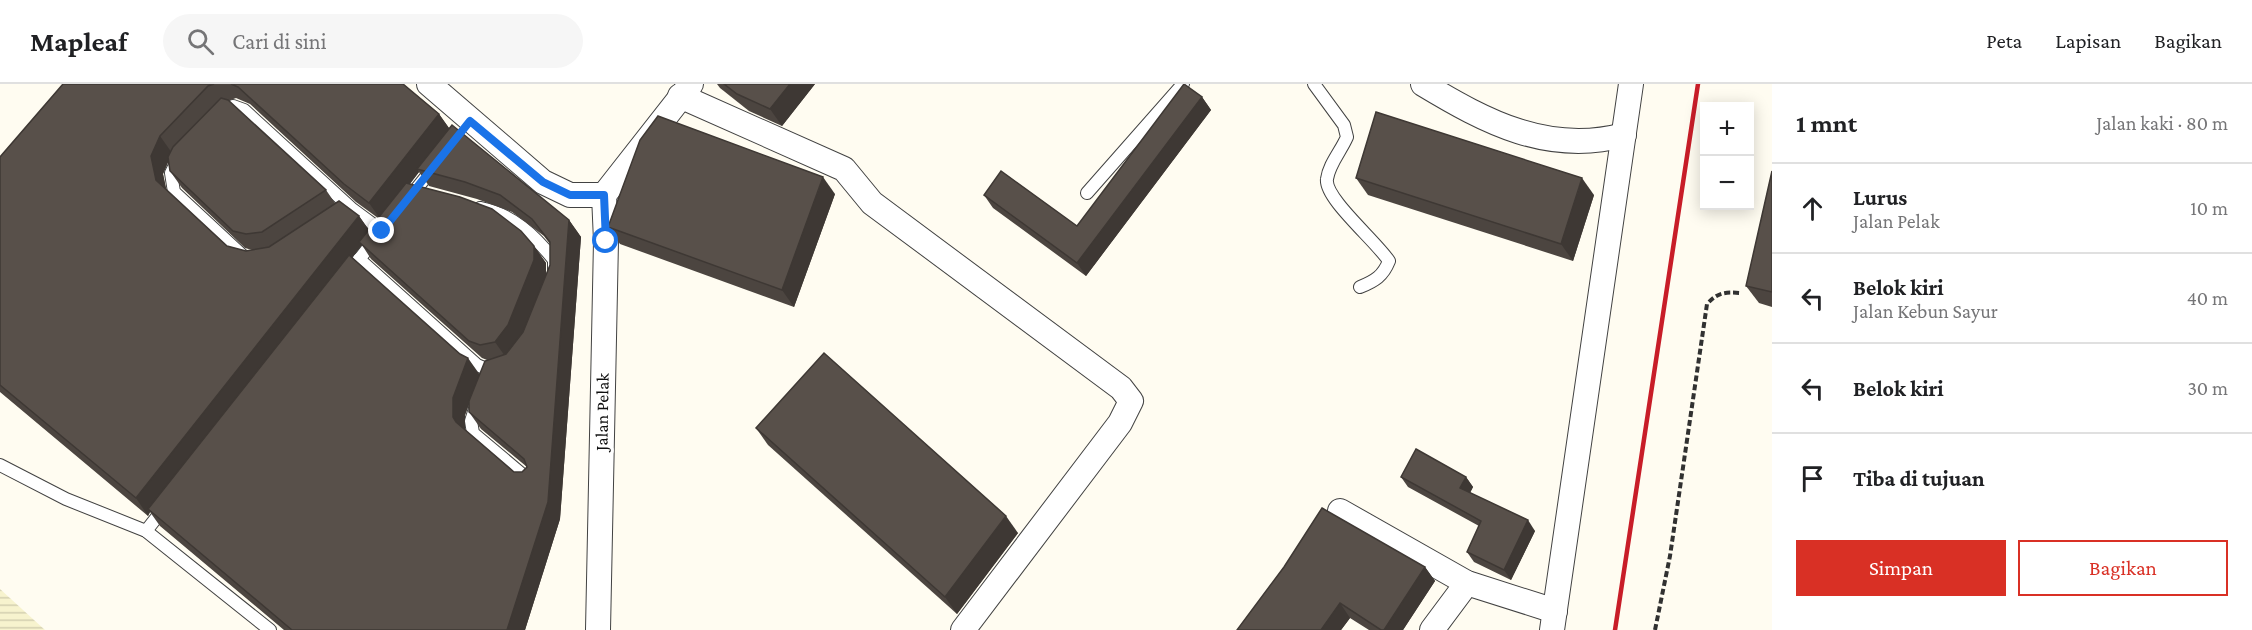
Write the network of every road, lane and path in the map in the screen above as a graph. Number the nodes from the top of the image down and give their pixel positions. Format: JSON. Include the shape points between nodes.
{"nodes":[{"id":1,"x":429,"y":84,"type":"edge"},
{"id":2,"x":1184,"y":84,"type":"edge"},
{"id":3,"x":1314,"y":84,"type":"edge"},
{"id":4,"x":1423,"y":84,"type":"edge"},
{"id":5,"x":1631,"y":84,"type":"edge"},
{"id":6,"x":685,"y":90,"type":"edge"},
{"id":7,"x":210,"y":125,"type":"edge"},
{"id":8,"x":1623,"y":135,"type":"junction"},
{"id":9,"x":186,"y":151,"type":"edge"},
{"id":10,"x":443,"y":156,"type":"edge"},
{"id":11,"x":1087,"y":193,"type":"dead end"},
{"id":12,"x":604,"y":195,"type":"junction"},
{"id":13,"x":462,"y":205,"type":"edge"},
{"id":14,"x":402,"y":207,"type":"edge"},
{"id":15,"x":359,"y":259,"type":"junction"},
{"id":16,"x":257,"y":260,"type":"edge"},
{"id":17,"x":554,"y":279,"type":"edge"},
{"id":18,"x":1360,"y":286,"type":"dead end"},
{"id":19,"x":337,"y":287,"type":"edge"},
{"id":20,"x":1741,"y":293,"type":"dead end"},
{"id":21,"x":512,"y":366,"type":"edge"},
{"id":22,"x":487,"y":381,"type":"junction"},
{"id":23,"x":0,"y":465,"type":"edge"},
{"id":24,"x":531,"y":482,"type":"edge"},
{"id":25,"x":175,"y":493,"type":"edge"},
{"id":26,"x":1340,"y":511,"type":"dead end"},
{"id":27,"x":146,"y":531,"type":"junction"},
{"id":28,"x":1467,"y":583,"type":"junction"},
{"id":29,"x":1554,"y":620,"type":"edge"},
{"id":30,"x":270,"y":630,"type":"edge"},
{"id":31,"x":598,"y":630,"type":"edge"},
{"id":32,"x":963,"y":630,"type":"edge"},
{"id":33,"x":1432,"y":630,"type":"edge"},
{"id":34,"x":1655,"y":630,"type":"edge"}],
"edges":[{"from":1,"to":12,"type":"street","via":[[467,125],[543,182],[570,195]]},
{"from":2,"to":11,"type":"lane"},
{"from":3,"to":18,"type":"lane","via":[[1344,125],[1347,137],[1330,167],[1327,189],[1389,261],[1379,277]]},
{"from":4,"to":8,"type":"street","via":[[1465,109],[1532,137],[1571,142]]},
{"from":5,"to":8,"type":"street"},
{"from":6,"to":12,"type":"street"},
{"from":6,"to":32,"type":"street","via":[[844,169],[872,203],[1121,388],[1131,401],[1120,423]]},
{"from":7,"to":15,"type":"lane","via":[[226,109],[233,106],[244,110],[346,211],[385,227]]},
{"from":8,"to":29,"type":"street"},
{"from":9,"to":16,"type":"lane","via":[[171,173],[174,192],[241,255]]},
{"from":10,"to":14,"type":"lane","via":[[420,192]]},
{"from":12,"to":31,"type":"street","name":"Jalan Pelak"},
{"from":13,"to":17,"type":"lane","via":[[494,211],[525,229],[554,260]]},
{"from":15,"to":19,"type":"lane"},
{"from":15,"to":22,"type":"lane","via":[[477,365]]},
{"from":20,"to":34,"type":"path","via":[[1717,294],[1707,304],[1670,556]]},
{"from":21,"to":22,"type":"lane"},
{"from":22,"to":24,"type":"lane","via":[[471,421],[473,432]]},
{"from":23,"to":27,"type":"lane","via":[[66,499]]},
{"from":25,"to":27,"type":"lane"},
{"from":26,"to":28,"type":"street"},
{"from":27,"to":30,"type":"lane"},
{"from":28,"to":29,"type":"street"},
{"from":28,"to":33,"type":"street"}]}
